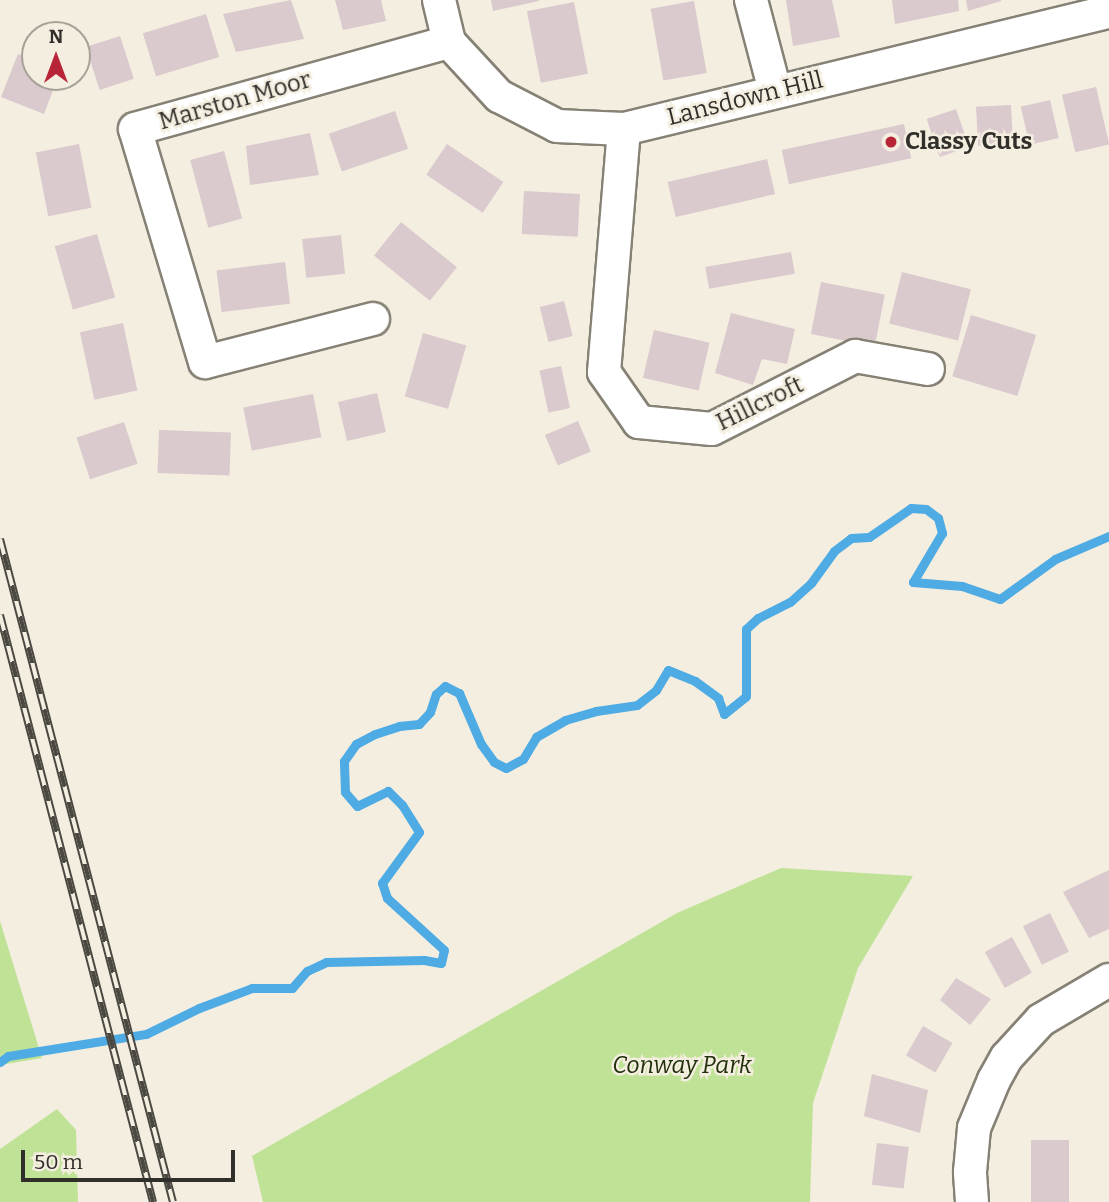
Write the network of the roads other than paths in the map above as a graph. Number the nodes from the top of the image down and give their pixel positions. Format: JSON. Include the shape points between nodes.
{"nodes":[{"id":1,"x":439,"y":0,"type":"edge"},
{"id":2,"x":751,"y":0,"type":"edge"},
{"id":3,"x":1056,"y":12,"type":"edge"},
{"id":4,"x":1109,"y":12,"type":"edge"},
{"id":5,"x":449,"y":42,"type":"junction"},
{"id":6,"x":775,"y":91,"type":"junction"},
{"id":7,"x":624,"y":129,"type":"junction"},
{"id":8,"x":373,"y":319,"type":"dead end"},
{"id":9,"x":928,"y":369,"type":"dead end"},
{"id":10,"x":1109,"y":980,"type":"edge"},
{"id":11,"x":972,"y":1202,"type":"edge"}],
"edges":[{"from":1,"to":5,"type":"street","name":"Lansdown Hill"},
{"from":2,"to":6,"type":"street"},
{"from":3,"to":4,"type":"street","name":"Lansdown Hill"},
{"from":3,"to":6,"type":"street","name":"Lansdown Hill"},
{"from":5,"to":7,"type":"street","name":"Lansdown Hill","via":[[499,96],[556,126]]},
{"from":5,"to":8,"type":"street","name":"Marston Moor","via":[[135,129],[205,362]]},
{"from":6,"to":7,"type":"street","name":"Lansdown Hill"},
{"from":7,"to":9,"type":"street","name":"Hillcroft","via":[[604,372],[639,422],[712,429],[855,356]]},
{"from":10,"to":11,"type":"street","via":[[1041,1020],[1007,1057],[974,1128]]}]}
